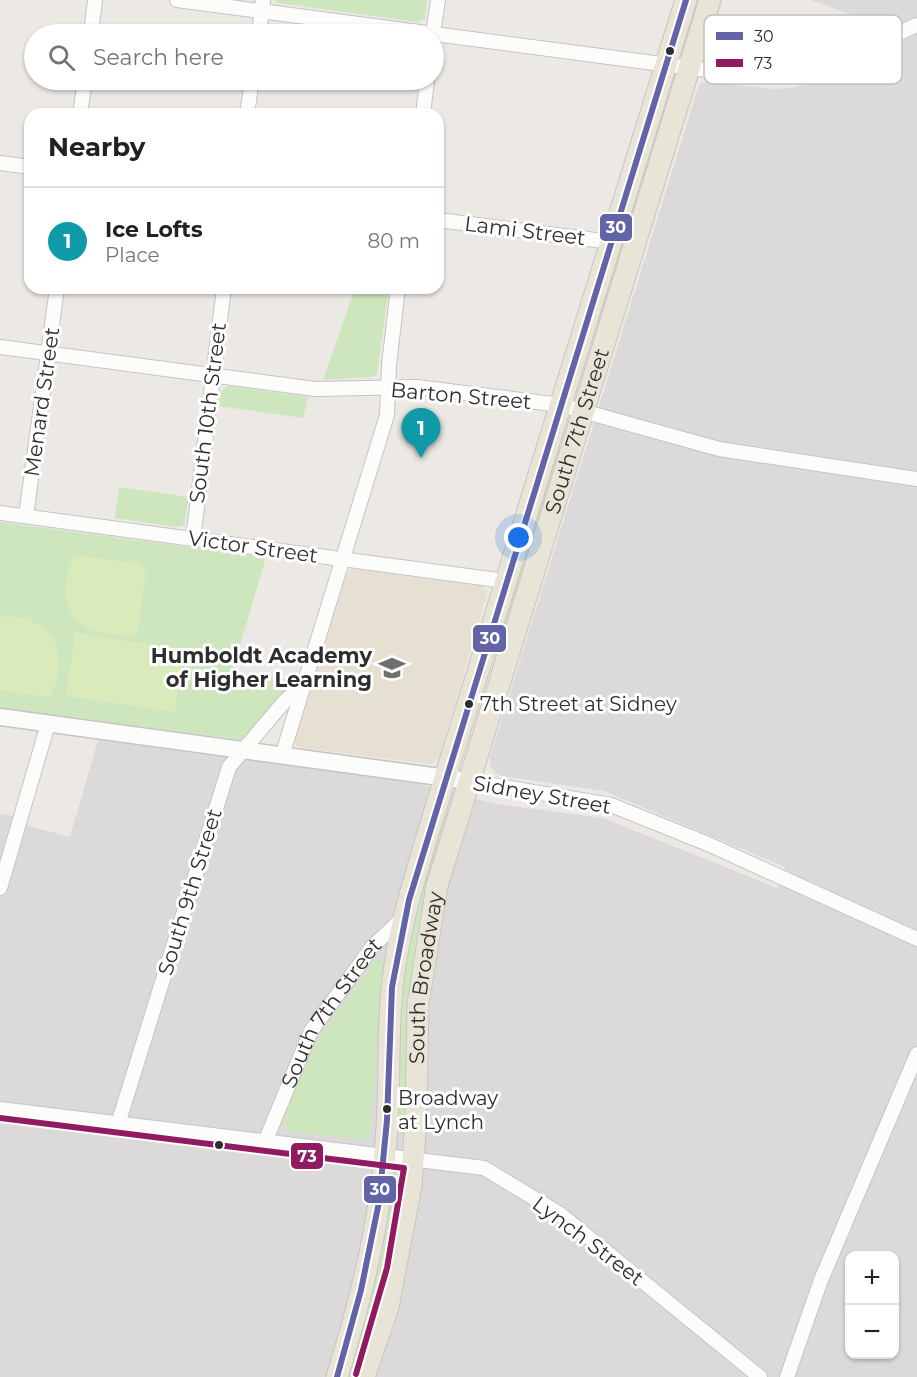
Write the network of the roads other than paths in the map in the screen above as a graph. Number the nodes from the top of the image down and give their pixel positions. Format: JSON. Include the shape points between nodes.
{"nodes":[{"id":1,"x":95,"y":0,"type":"edge"},
{"id":2,"x":177,"y":0,"type":"edge"},
{"id":3,"x":438,"y":0,"type":"edge"},
{"id":4,"x":686,"y":0,"type":"edge"},
{"id":5,"x":710,"y":0,"type":"edge"},
{"id":6,"x":262,"y":6,"type":"edge"},
{"id":7,"x":705,"y":15,"type":"edge"},
{"id":8,"x":704,"y":19,"type":"edge"},
{"id":9,"x":92,"y":24,"type":"edge"},
{"id":10,"x":259,"y":24,"type":"edge"},
{"id":11,"x":372,"y":24,"type":"edge"},
{"id":12,"x":434,"y":24,"type":"edge"},
{"id":13,"x":917,"y":25,"type":"edge"},
{"id":14,"x":902,"y":32,"type":"edge"},
{"id":15,"x":444,"y":35,"type":"edge"},
{"id":16,"x":666,"y":64,"type":"junction"},
{"id":17,"x":689,"y":67,"type":"junction"},
{"id":18,"x":704,"y":69,"type":"edge"},
{"id":19,"x":84,"y":90,"type":"edge"},
{"id":20,"x":251,"y":90,"type":"edge"},
{"id":21,"x":426,"y":90,"type":"edge"},
{"id":22,"x":81,"y":108,"type":"edge"},
{"id":23,"x":248,"y":108,"type":"edge"},
{"id":24,"x":424,"y":108,"type":"edge"},
{"id":25,"x":0,"y":163,"type":"edge"},
{"id":26,"x":24,"y":165,"type":"edge"},
{"id":27,"x":444,"y":221,"type":"edge"},
{"id":28,"x":611,"y":242,"type":"junction"},
{"id":29,"x":56,"y":294,"type":"edge"},
{"id":30,"x":223,"y":294,"type":"edge"},
{"id":31,"x":397,"y":294,"type":"edge"},
{"id":32,"x":0,"y":347,"type":"edge"},
{"id":33,"x":48,"y":354,"type":"junction"},
{"id":34,"x":213,"y":376,"type":"junction"},
{"id":35,"x":388,"y":388,"type":"junction"},
{"id":36,"x":561,"y":405,"type":"junction"},
{"id":37,"x":584,"y":411,"type":"junction"},
{"id":38,"x":917,"y":479,"type":"edge"},
{"id":39,"x":0,"y":513,"type":"edge"},
{"id":40,"x":26,"y":516,"type":"junction"},
{"id":41,"x":193,"y":539,"type":"junction"},
{"id":42,"x":343,"y":559,"type":"junction"},
{"id":43,"x":505,"y":581,"type":"junction"},
{"id":44,"x":304,"y":684,"type":"junction"},
{"id":45,"x":0,"y":717,"type":"edge"},
{"id":46,"x":48,"y":724,"type":"junction"},
{"id":47,"x":241,"y":750,"type":"junction"},
{"id":48,"x":282,"y":756,"type":"junction"},
{"id":49,"x":445,"y":778,"type":"junction"},
{"id":50,"x":469,"y":782,"type":"junction"},
{"id":51,"x":444,"y":861,"type":"joint"},
{"id":52,"x":0,"y":888,"type":"edge"},
{"id":53,"x":405,"y":916,"type":"junction"},
{"id":54,"x":917,"y":939,"type":"edge"},
{"id":55,"x":917,"y":1054,"type":"edge"},
{"id":56,"x":0,"y":1109,"type":"edge"},
{"id":57,"x":118,"y":1124,"type":"junction"},
{"id":58,"x":265,"y":1142,"type":"junction"},
{"id":59,"x":385,"y":1156,"type":"junction"},
{"id":60,"x":414,"y":1160,"type":"junction"},
{"id":61,"x":337,"y":1377,"type":"edge"},
{"id":62,"x":364,"y":1377,"type":"edge"},
{"id":63,"x":760,"y":1377,"type":"edge"},
{"id":64,"x":787,"y":1377,"type":"edge"}],
"edges":[{"from":1,"to":9,"type":"street"},
{"from":2,"to":6,"type":"street"},
{"from":3,"to":12,"type":"street"},
{"from":4,"to":16,"type":"main road","name":"South 7th Street"},
{"from":5,"to":7,"type":"main road","name":"South 7th Street"},
{"from":6,"to":10,"type":"street"},
{"from":6,"to":11,"type":"street"},
{"from":8,"to":17,"type":"main road","name":"South 7th Street"},
{"from":13,"to":14,"type":"street"},
{"from":15,"to":16,"type":"street"},
{"from":16,"to":17,"type":"street"},
{"from":16,"to":28,"type":"main road","name":"South 7th Street"},
{"from":17,"to":18,"type":"street"},
{"from":17,"to":37,"type":"main road","name":"South 7th Street"},
{"from":19,"to":22,"type":"street"},
{"from":20,"to":23,"type":"street"},
{"from":21,"to":24,"type":"street"},
{"from":25,"to":26,"type":"street"},
{"from":27,"to":28,"type":"street","name":"Lami Street"},
{"from":28,"to":36,"type":"main road","name":"South 7th Street"},
{"from":29,"to":33,"type":"street","name":"Menard Street"},
{"from":30,"to":34,"type":"street","name":"South 10th Street"},
{"from":31,"to":35,"type":"street"},
{"from":32,"to":33,"type":"street","name":"Barton Street"},
{"from":33,"to":34,"type":"street","name":"Barton Street"},
{"from":33,"to":40,"type":"street","name":"Menard Street"},
{"from":34,"to":35,"type":"street","name":"Barton Street","via":[[315,388]]},
{"from":34,"to":41,"type":"street","name":"South 10th Street"},
{"from":35,"to":36,"type":"street","name":"Barton Street","via":[[417,387]]},
{"from":35,"to":42,"type":"street","via":[[387,415]]},
{"from":36,"to":37,"type":"street","name":"Barton Street"},
{"from":36,"to":43,"type":"main road","name":"South 7th Street"},
{"from":37,"to":38,"type":"street","name":"Barton Street","via":[[719,448]]},
{"from":37,"to":50,"type":"main road","name":"South 7th Street"},
{"from":39,"to":40,"type":"street","name":"Victor Street"},
{"from":40,"to":41,"type":"street","name":"Victor Street"},
{"from":41,"to":42,"type":"street","name":"Victor Street"},
{"from":42,"to":43,"type":"street","name":"Victor Street"},
{"from":42,"to":44,"type":"street"},
{"from":43,"to":49,"type":"main road","name":"South 7th Street"},
{"from":44,"to":47,"type":"street","name":"South 9th Street"},
{"from":44,"to":48,"type":"street"},
{"from":45,"to":46,"type":"street","name":"Sidney Street"},
{"from":46,"to":47,"type":"street","name":"Sidney Street"},
{"from":46,"to":52,"type":"street"},
{"from":47,"to":48,"type":"street","name":"Sidney Street"},
{"from":47,"to":57,"type":"street","name":"South 9th Street","via":[[226,775]]},
{"from":48,"to":49,"type":"street","name":"Sidney Street"},
{"from":49,"to":50,"type":"street","name":"Sidney Street"},
{"from":49,"to":53,"type":"main road","name":"South 7th Street"},
{"from":50,"to":51,"type":"main road","name":"South 7th Street"},
{"from":50,"to":54,"type":"street","name":"Sidney Street","via":[[611,805],[708,844]]},
{"from":51,"to":60,"type":"main road","name":"South Broadway","via":[[432,910],[418,1004]]},
{"from":53,"to":58,"type":"street","name":"South 7th Street","via":[[373,946],[311,1031]]},
{"from":53,"to":59,"type":"main road","name":"South Broadway","via":[[389,1022]]},
{"from":55,"to":64,"type":"street","via":[[821,1280]]},
{"from":56,"to":57,"type":"street","name":"Lynch Street"},
{"from":57,"to":58,"type":"street","name":"Lynch Street"},
{"from":58,"to":59,"type":"street","name":"Lynch Street"},
{"from":59,"to":60,"type":"street","name":"Lynch Street"},
{"from":59,"to":61,"type":"main road","name":"South Broadway","via":[[368,1270]]},
{"from":60,"to":62,"type":"main road","name":"South Broadway","via":[[393,1286]]},
{"from":60,"to":63,"type":"street","name":"Lynch Street","via":[[484,1168],[560,1214]]}]}
